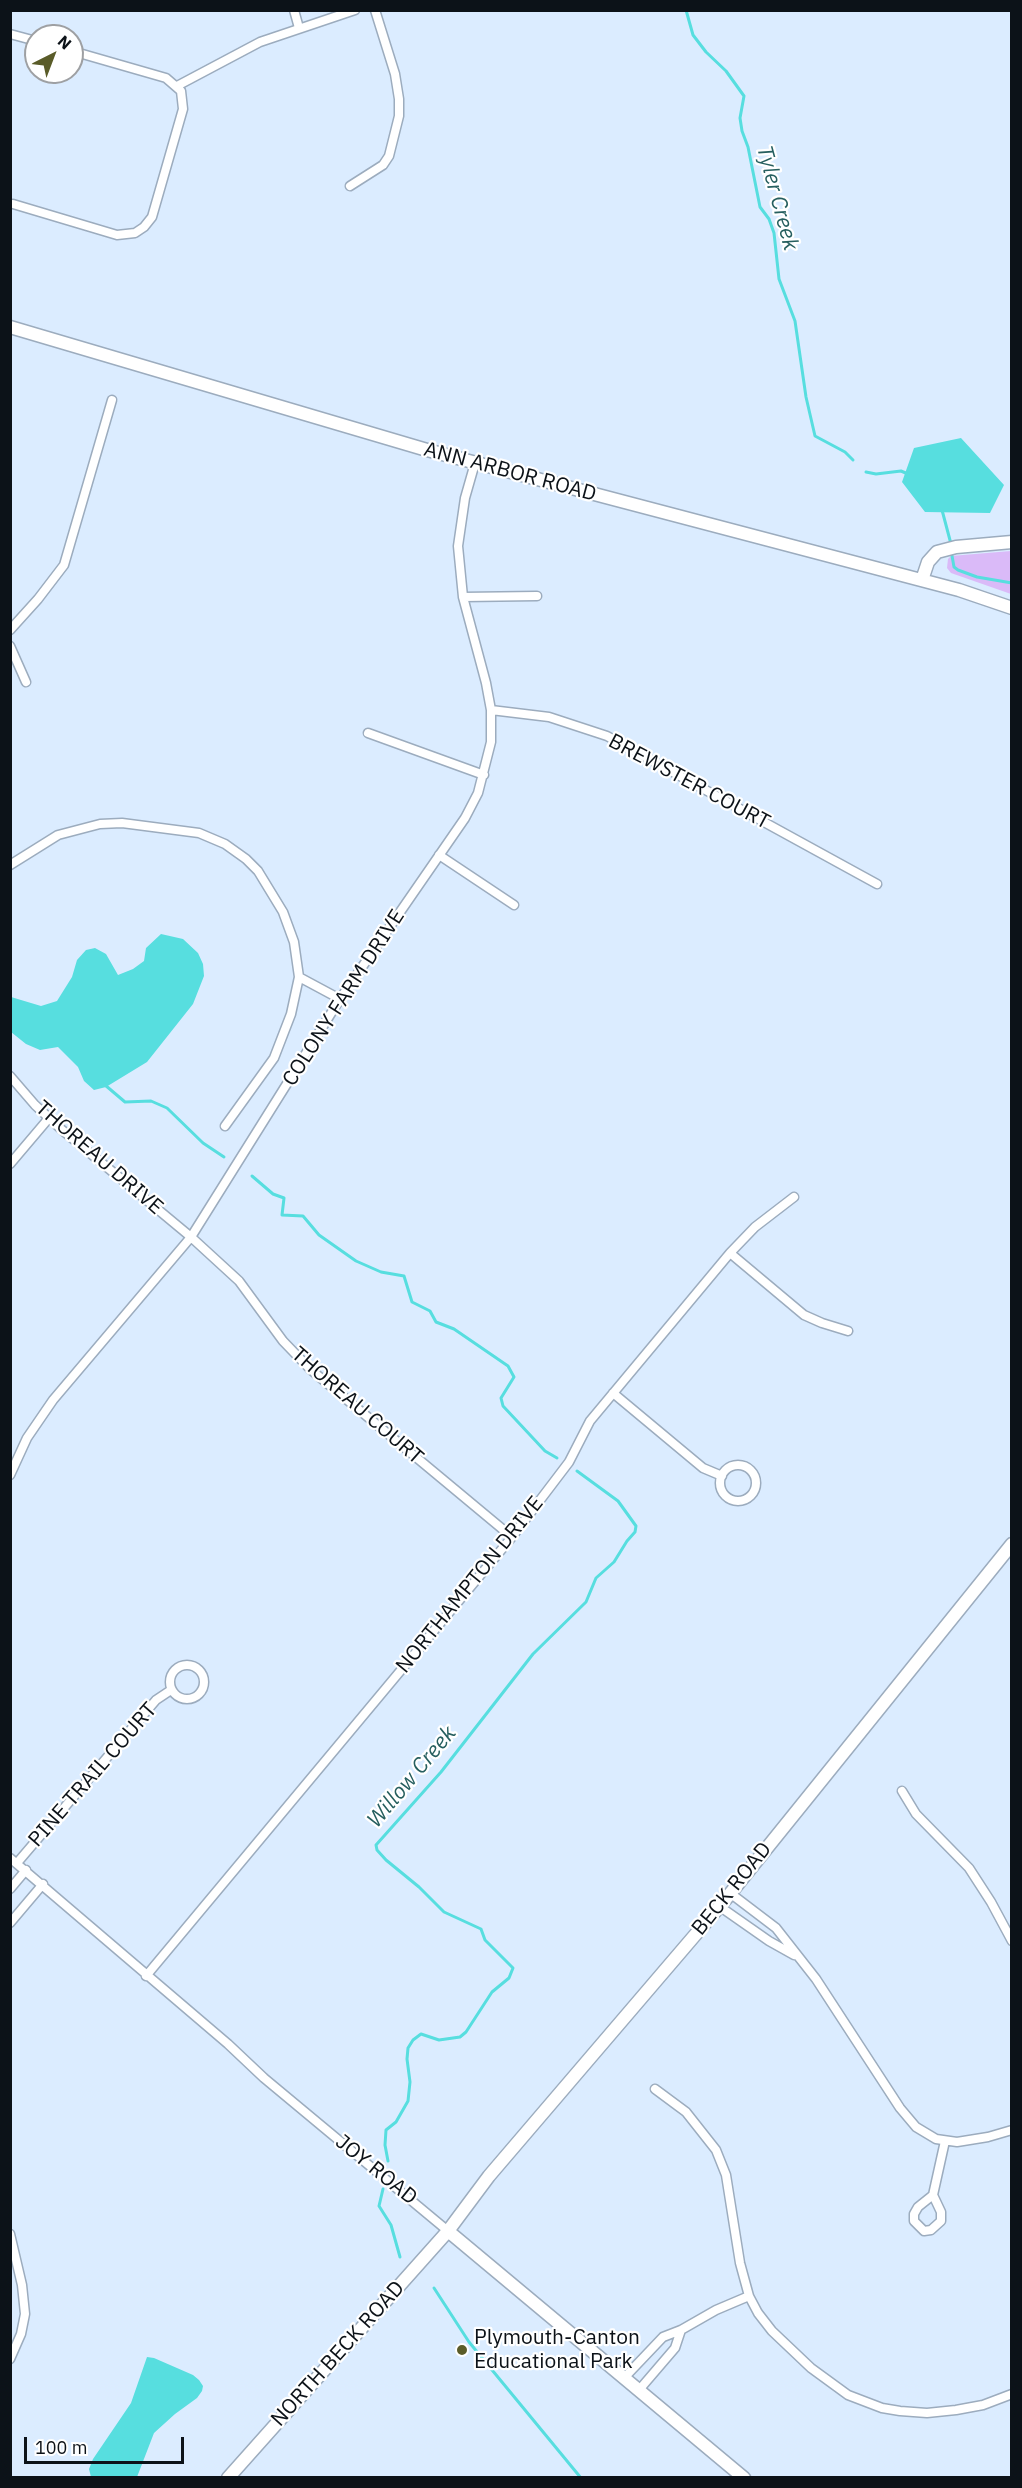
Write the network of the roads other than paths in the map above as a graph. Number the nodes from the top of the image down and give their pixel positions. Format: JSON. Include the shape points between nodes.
{"nodes":[{"id":1,"x":294,"y":10,"type":"edge"},
{"id":2,"x":355,"y":10,"type":"edge"},
{"id":3,"x":375,"y":10,"type":"edge"},
{"id":4,"x":299,"y":28,"type":"junction"},
{"id":5,"x":84,"y":54,"type":"edge"},
{"id":6,"x":177,"y":86,"type":"junction"},
{"id":7,"x":350,"y":186,"type":"dead end"},
{"id":8,"x":13,"y":204,"type":"dead end"},
{"id":9,"x":10,"y":327,"type":"edge"},
{"id":10,"x":112,"y":400,"type":"dead end"},
{"id":11,"x":475,"y":463,"type":"junction"},
{"id":12,"x":1011,"y":542,"type":"edge"},
{"id":13,"x":922,"y":580,"type":"junction"},
{"id":14,"x":537,"y":596,"type":"dead end"},
{"id":15,"x":463,"y":597,"type":"junction"},
{"id":16,"x":1011,"y":608,"type":"edge"},
{"id":17,"x":10,"y":630,"type":"edge"},
{"id":18,"x":10,"y":646,"type":"edge"},
{"id":19,"x":26,"y":682,"type":"dead end"},
{"id":20,"x":491,"y":710,"type":"junction"},
{"id":21,"x":368,"y":733,"type":"dead end"},
{"id":22,"x":484,"y":775,"type":"junction"},
{"id":23,"x":440,"y":855,"type":"junction"},
{"id":24,"x":10,"y":865,"type":"edge"},
{"id":25,"x":877,"y":884,"type":"dead end"},
{"id":26,"x":514,"y":905,"type":"dead end"},
{"id":27,"x":299,"y":977,"type":"junction"},
{"id":28,"x":340,"y":999,"type":"junction"},
{"id":29,"x":10,"y":1076,"type":"edge"},
{"id":30,"x":49,"y":1118,"type":"junction"},
{"id":31,"x":225,"y":1126,"type":"dead end"},
{"id":32,"x":10,"y":1164,"type":"edge"},
{"id":33,"x":794,"y":1197,"type":"dead end"},
{"id":34,"x":191,"y":1237,"type":"junction"},
{"id":35,"x":730,"y":1253,"type":"junction"},
{"id":36,"x":848,"y":1331,"type":"dead end"},
{"id":37,"x":614,"y":1393,"type":"junction"},
{"id":38,"x":10,"y":1474,"type":"edge"},
{"id":39,"x":722,"y":1476,"type":"junction"},
{"id":40,"x":512,"y":1537,"type":"junction"},
{"id":41,"x":1009,"y":1553,"type":"edge"},
{"id":42,"x":171,"y":1690,"type":"junction"},
{"id":43,"x":902,"y":1791,"type":"dead end"},
{"id":44,"x":14,"y":1861,"type":"edge"},
{"id":45,"x":26,"y":1870,"type":"junction"},
{"id":46,"x":43,"y":1884,"type":"junction"},
{"id":47,"x":10,"y":1889,"type":"edge"},
{"id":48,"x":730,"y":1893,"type":"junction"},
{"id":49,"x":719,"y":1906,"type":"junction"},
{"id":50,"x":10,"y":1923,"type":"edge"},
{"id":51,"x":1011,"y":1941,"type":"edge"},
{"id":52,"x":797,"y":1957,"type":"junction"},
{"id":53,"x":146,"y":1976,"type":"junction"},
{"id":54,"x":655,"y":2089,"type":"dead end"},
{"id":55,"x":1011,"y":2130,"type":"edge"},
{"id":56,"x":945,"y":2141,"type":"junction"},
{"id":57,"x":933,"y":2195,"type":"dead end"},
{"id":58,"x":448,"y":2230,"type":"junction"},
{"id":59,"x":10,"y":2234,"type":"edge"},
{"id":60,"x":749,"y":2296,"type":"junction"},
{"id":61,"x":681,"y":2330,"type":"junction"},
{"id":62,"x":10,"y":2359,"type":"edge"},
{"id":63,"x":624,"y":2378,"type":"junction"},
{"id":64,"x":639,"y":2390,"type":"junction"},
{"id":65,"x":1011,"y":2394,"type":"edge"},
{"id":66,"x":228,"y":2478,"type":"edge"},
{"id":67,"x":744,"y":2478,"type":"edge"}],
"edges":[{"from":1,"to":4,"type":"street"},
{"from":2,"to":4,"type":"street"},
{"from":3,"to":7,"type":"street","via":[[395,74],[399,116],[389,156]]},
{"from":4,"to":6,"type":"street","via":[[260,42]]},
{"from":5,"to":6,"type":"street","via":[[166,78]]},
{"from":6,"to":8,"type":"street","via":[[183,97],[183,109],[152,216],[144,227],[117,236]]},
{"from":9,"to":11,"type":"main road","name":"ANN ARBOR ROAD"},
{"from":10,"to":17,"type":"street","via":[[64,565]]},
{"from":11,"to":13,"type":"main road","name":"ANN ARBOR ROAD"},
{"from":11,"to":15,"type":"street","name":"COLONY FARM DRIVE","via":[[459,534]]},
{"from":12,"to":13,"type":"main road","via":[[951,548],[933,555]]},
{"from":13,"to":16,"type":"main road","name":"ANN ARBOR ROAD"},
{"from":14,"to":15,"type":"street"},
{"from":15,"to":20,"type":"street","name":"COLONY FARM DRIVE"},
{"from":18,"to":19,"type":"street"},
{"from":20,"to":22,"type":"street","name":"COLONY FARM DRIVE","via":[[491,742]]},
{"from":20,"to":25,"type":"street","name":"BREWSTER COURT","via":[[549,717],[607,736]]},
{"from":21,"to":22,"type":"street"},
{"from":22,"to":23,"type":"street","name":"COLONY FARM DRIVE","via":[[470,810]]},
{"from":23,"to":26,"type":"street"},
{"from":23,"to":28,"type":"street","name":"COLONY FARM DRIVE"},
{"from":24,"to":27,"type":"street","via":[[58,835],[100,824],[184,830],[214,838],[246,859],[274,895],[294,942]]},
{"from":27,"to":28,"type":"street"},
{"from":27,"to":31,"type":"street","via":[[291,1014],[274,1058]]},
{"from":28,"to":34,"type":"street","name":"COLONY FARM DRIVE"},
{"from":29,"to":30,"type":"street","name":"THOREAU DRIVE"},
{"from":30,"to":32,"type":"street"},
{"from":30,"to":34,"type":"street","name":"THOREAU DRIVE"},
{"from":33,"to":35,"type":"street","name":"NORTHAMPTON DRIVE","via":[[755,1227]]},
{"from":34,"to":38,"type":"street","name":"COLONY FARM DRIVE","via":[[53,1400],[27,1438]]},
{"from":34,"to":40,"type":"street","name":"THOREAU COURT","via":[[239,1281],[283,1341],[310,1369]]},
{"from":35,"to":36,"type":"street","via":[[804,1315]]},
{"from":35,"to":37,"type":"street","name":"NORTHAMPTON DRIVE"},
{"from":37,"to":39,"type":"street","via":[[703,1468]]},
{"from":37,"to":40,"type":"street","name":"NORTHAMPTON DRIVE","via":[[590,1421],[569,1462]]},
{"from":39,"to":39,"type":"street","via":[[721,1488],[728,1498],[746,1500],[754,1492],[754,1475],[746,1467],[730,1467]]},
{"from":40,"to":53,"type":"street","name":"NORTHAMPTON DRIVE"},
{"from":41,"to":48,"type":"main road","name":"BECK ROAD"},
{"from":42,"to":42,"type":"street","name":"PINE TRAIL COURT","via":[[184,1700],[195,1698],[204,1683],[201,1672],[192,1665],[180,1666],[171,1673]]},
{"from":42,"to":44,"type":"street","name":"PINE TRAIL COURT","via":[[156,1700]]},
{"from":43,"to":51,"type":"street","via":[[916,1814],[969,1868]]},
{"from":44,"to":45,"type":"street","name":"JOY ROAD"},
{"from":45,"to":46,"type":"street","name":"JOY ROAD"},
{"from":45,"to":47,"type":"street"},
{"from":46,"to":50,"type":"street"},
{"from":46,"to":53,"type":"street","name":"JOY ROAD"},
{"from":48,"to":49,"type":"main road","name":"BECK ROAD"},
{"from":48,"to":52,"type":"street","via":[[776,1928]]},
{"from":49,"to":52,"type":"street"},
{"from":49,"to":58,"type":"main road","name":"BECK ROAD","via":[[489,2176]]},
{"from":52,"to":56,"type":"street","via":[[816,1979],[910,2121],[924,2133]]},
{"from":53,"to":58,"type":"street","name":"JOY ROAD"},
{"from":54,"to":60,"type":"street","via":[[698,2125],[721,2163]]},
{"from":55,"to":56,"type":"street","via":[[968,2141]]},
{"from":56,"to":57,"type":"street"},
{"from":58,"to":63,"type":"main road","name":"JOY ROAD"},
{"from":58,"to":66,"type":"main road","name":"NORTH BECK ROAD"},
{"from":59,"to":62,"type":"street","via":[[25,2314]]},
{"from":60,"to":61,"type":"street"},
{"from":60,"to":65,"type":"street","via":[[765,2323],[787,2347],[832,2385],[864,2402],[900,2411],[935,2412],[971,2408]]},
{"from":61,"to":63,"type":"street","via":[[663,2337]]},
{"from":61,"to":64,"type":"street","via":[[675,2348]]},
{"from":63,"to":64,"type":"main road","name":"JOY ROAD"},
{"from":64,"to":67,"type":"main road","name":"JOY ROAD"}]}
